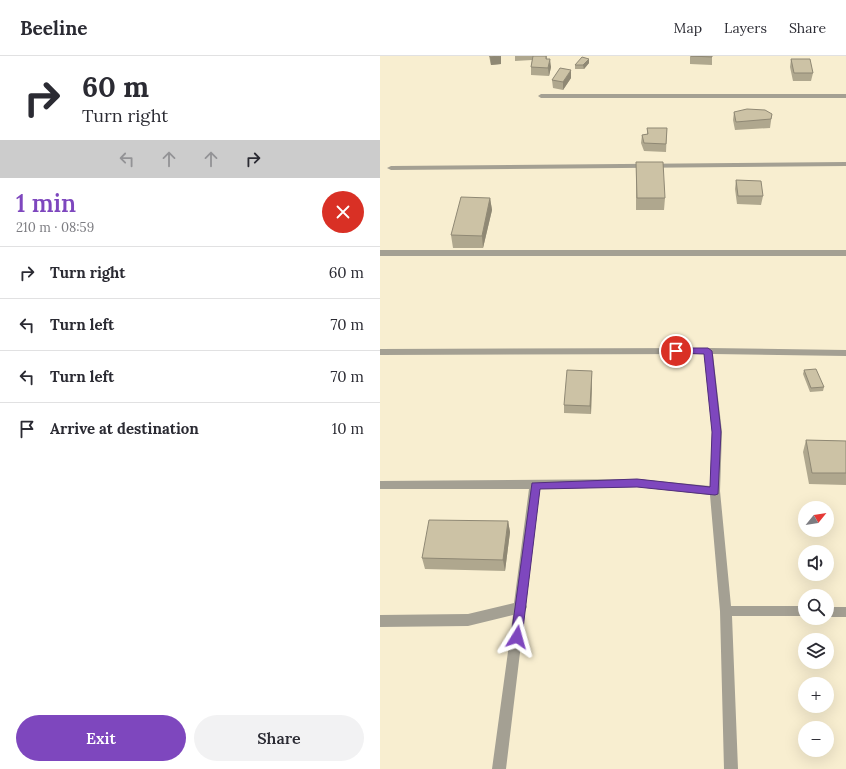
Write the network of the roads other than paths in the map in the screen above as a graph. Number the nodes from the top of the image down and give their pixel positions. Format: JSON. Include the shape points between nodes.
{"nodes":[{"id":1,"x":541,"y":96,"type":"dead end"},
{"id":2,"x":846,"y":96,"type":"edge"},
{"id":3,"x":846,"y":164,"type":"edge"},
{"id":4,"x":391,"y":168,"type":"dead end"},
{"id":5,"x":380,"y":253,"type":"edge"},
{"id":6,"x":846,"y":253,"type":"edge"},
{"id":7,"x":708,"y":351,"type":"junction"},
{"id":8,"x":380,"y":352,"type":"edge"},
{"id":9,"x":846,"y":353,"type":"edge"},
{"id":10,"x":380,"y":485,"type":"edge"},
{"id":11,"x":535,"y":486,"type":"junction"},
{"id":12,"x":715,"y":491,"type":"junction"},
{"id":13,"x":521,"y":607,"type":"junction"},
{"id":14,"x":726,"y":610,"type":"junction"},
{"id":15,"x":798,"y":611,"type":"edge"},
{"id":16,"x":834,"y":612,"type":"edge"},
{"id":17,"x":846,"y":612,"type":"edge"},
{"id":18,"x":380,"y":621,"type":"edge"},
{"id":19,"x":499,"y":769,"type":"edge"},
{"id":20,"x":731,"y":769,"type":"edge"}],
"edges":[{"from":1,"to":2,"type":"street"},
{"from":3,"to":4,"type":"street"},
{"from":5,"to":6,"type":"street"},
{"from":7,"to":8,"type":"street"},
{"from":7,"to":9,"type":"street"},
{"from":7,"to":12,"type":"street","via":[[717,432]]},
{"from":10,"to":11,"type":"street"},
{"from":11,"to":12,"type":"street","via":[[637,483]]},
{"from":11,"to":13,"type":"street"},
{"from":12,"to":14,"type":"street"},
{"from":13,"to":18,"type":"street","via":[[468,620]]},
{"from":13,"to":19,"type":"street"},
{"from":14,"to":15,"type":"street"},
{"from":14,"to":20,"type":"street"},
{"from":16,"to":17,"type":"street"}]}
